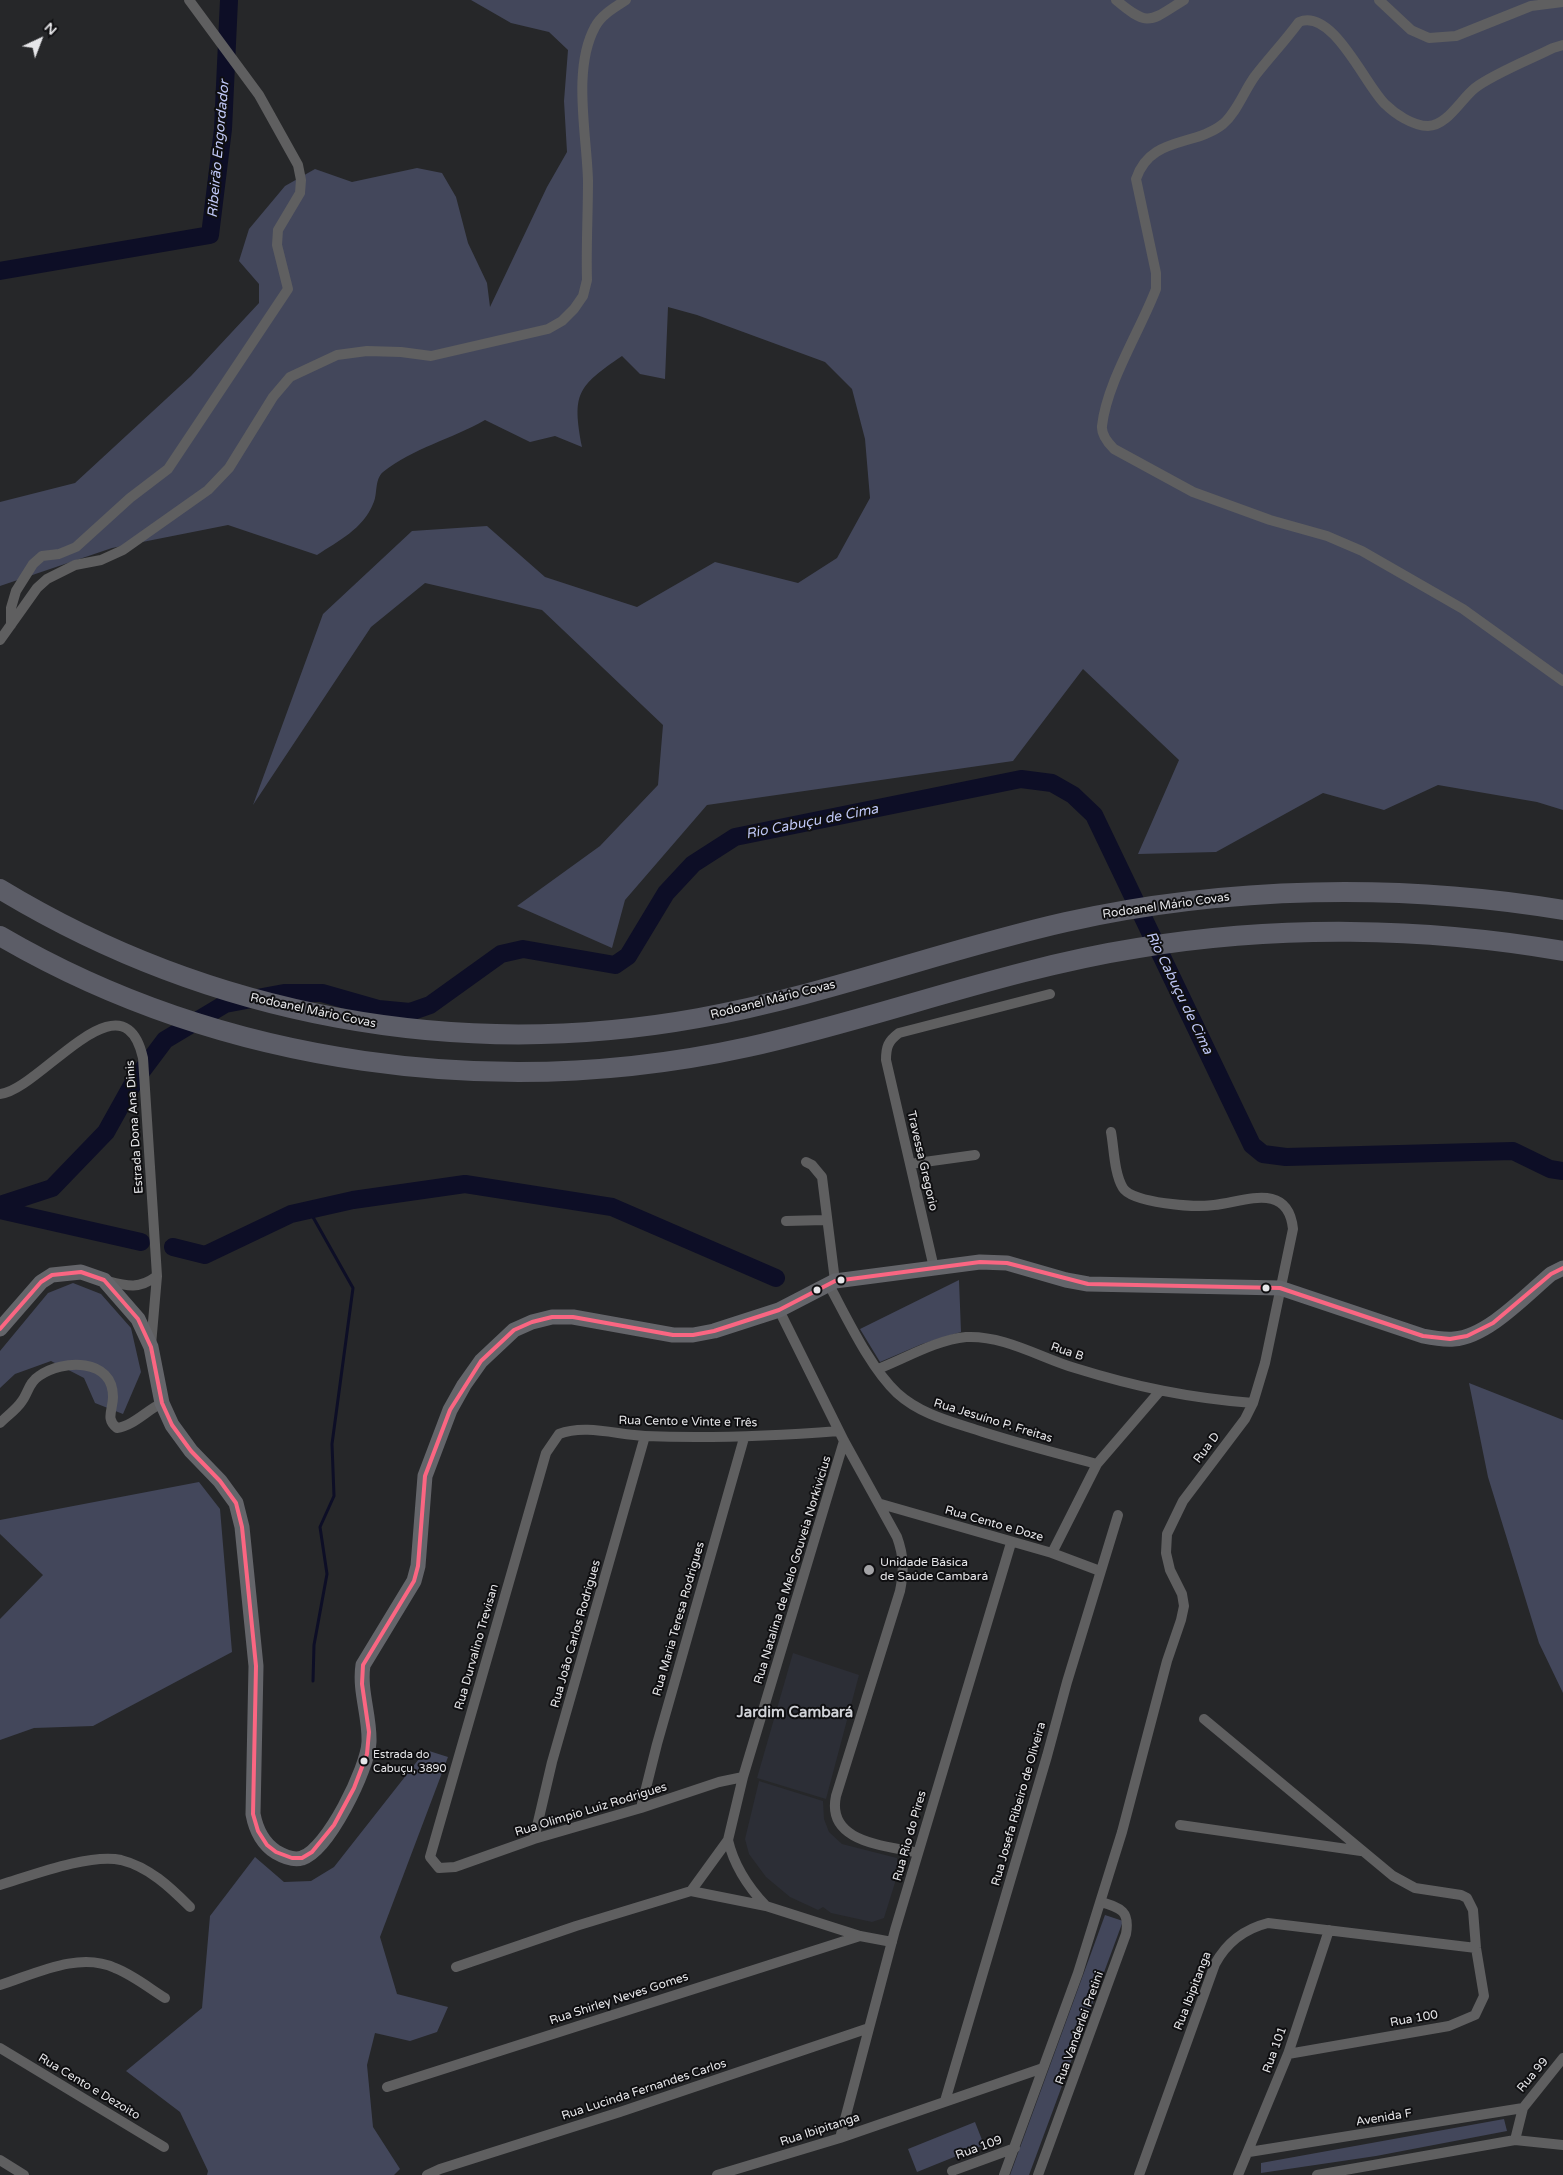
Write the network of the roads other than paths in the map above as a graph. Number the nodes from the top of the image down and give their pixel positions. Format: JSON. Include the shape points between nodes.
{"nodes":[{"id":1,"x":189,"y":0,"type":"edge"},
{"id":2,"x":626,"y":0,"type":"edge"},
{"id":3,"x":1116,"y":0,"type":"edge"},
{"id":4,"x":1184,"y":0,"type":"edge"},
{"id":5,"x":1379,"y":0,"type":"edge"},
{"id":6,"x":1563,"y":2,"type":"edge"},
{"id":7,"x":1563,"y":45,"type":"edge"},
{"id":8,"x":11,"y":625,"type":"junction"},
{"id":9,"x":0,"y":640,"type":"edge"},
{"id":10,"x":1563,"y":681,"type":"edge"},
{"id":11,"x":0,"y":888,"type":"edge"},
{"id":12,"x":1563,"y":910,"type":"edge"},
{"id":13,"x":0,"y":936,"type":"edge"},
{"id":14,"x":1563,"y":951,"type":"edge"},
{"id":15,"x":1050,"y":994,"type":"dead end"},
{"id":16,"x":0,"y":1094,"type":"edge"},
{"id":17,"x":1111,"y":1132,"type":"dead end"},
{"id":18,"x":976,"y":1155,"type":"dead end"},
{"id":19,"x":806,"y":1162,"type":"dead end"},
{"id":20,"x":910,"y":1164,"type":"junction"},
{"id":21,"x":826,"y":1220,"type":"junction"},
{"id":22,"x":786,"y":1221,"type":"dead end"},
{"id":23,"x":934,"y":1268,"type":"junction"},
{"id":24,"x":1563,"y":1268,"type":"edge"},
{"id":25,"x":157,"y":1276,"type":"junction"},
{"id":26,"x":104,"y":1280,"type":"junction"},
{"id":27,"x":831,"y":1282,"type":"junction"},
{"id":28,"x":1280,"y":1288,"type":"junction"},
{"id":29,"x":779,"y":1310,"type":"junction"},
{"id":30,"x":0,"y":1329,"type":"edge"},
{"id":31,"x":151,"y":1347,"type":"junction"},
{"id":32,"x":878,"y":1369,"type":"junction"},
{"id":33,"x":1159,"y":1392,"type":"junction"},
{"id":34,"x":1253,"y":1402,"type":"junction"},
{"id":35,"x":162,"y":1403,"type":"junction"},
{"id":36,"x":0,"y":1423,"type":"edge"},
{"id":37,"x":567,"y":1431,"type":"joint"},
{"id":38,"x":839,"y":1431,"type":"junction"},
{"id":39,"x":644,"y":1436,"type":"junction"},
{"id":40,"x":744,"y":1438,"type":"junction"},
{"id":41,"x":844,"y":1441,"type":"junction"},
{"id":42,"x":1097,"y":1464,"type":"junction"},
{"id":43,"x":881,"y":1504,"type":"junction"},
{"id":44,"x":1118,"y":1515,"type":"dead end"},
{"id":45,"x":1012,"y":1543,"type":"junction"},
{"id":46,"x":1052,"y":1553,"type":"junction"},
{"id":47,"x":1100,"y":1571,"type":"junction"},
{"id":48,"x":1181,"y":1620,"type":"joint"},
{"id":49,"x":1204,"y":1720,"type":"dead end"},
{"id":50,"x":743,"y":1777,"type":"junction"},
{"id":51,"x":641,"y":1808,"type":"junction"},
{"id":52,"x":1180,"y":1824,"type":"dead end"},
{"id":53,"x":534,"y":1839,"type":"junction"},
{"id":54,"x":728,"y":1840,"type":"junction"},
{"id":55,"x":1362,"y":1852,"type":"junction"},
{"id":56,"x":918,"y":1853,"type":"junction"},
{"id":57,"x":446,"y":1869,"type":"joint"},
{"id":58,"x":0,"y":1885,"type":"edge"},
{"id":59,"x":691,"y":1891,"type":"junction"},
{"id":60,"x":1101,"y":1902,"type":"junction"},
{"id":61,"x":766,"y":1906,"type":"junction"},
{"id":62,"x":190,"y":1907,"type":"dead end"},
{"id":63,"x":1329,"y":1930,"type":"junction"},
{"id":64,"x":860,"y":1936,"type":"junction"},
{"id":65,"x":892,"y":1942,"type":"junction"},
{"id":66,"x":1476,"y":1948,"type":"junction"},
{"id":67,"x":456,"y":1967,"type":"dead end"},
{"id":68,"x":0,"y":1985,"type":"edge"},
{"id":69,"x":165,"y":1998,"type":"dead end"},
{"id":70,"x":869,"y":2028,"type":"junction"},
{"id":71,"x":0,"y":2048,"type":"edge"},
{"id":72,"x":1288,"y":2054,"type":"junction"},
{"id":73,"x":1563,"y":2058,"type":"edge"},
{"id":74,"x":1043,"y":2068,"type":"junction"},
{"id":75,"x":387,"y":2087,"type":"dead end"},
{"id":76,"x":945,"y":2101,"type":"junction"},
{"id":77,"x":1523,"y":2108,"type":"junction"},
{"id":78,"x":840,"y":2138,"type":"junction"},
{"id":79,"x":1515,"y":2140,"type":"junction"},
{"id":80,"x":1563,"y":2144,"type":"edge"},
{"id":81,"x":164,"y":2147,"type":"dead end"},
{"id":82,"x":1015,"y":2148,"type":"junction"},
{"id":83,"x":1249,"y":2152,"type":"junction"},
{"id":84,"x":0,"y":2160,"type":"edge"},
{"id":85,"x":956,"y":2173,"type":"edge"},
{"id":86,"x":24,"y":2175,"type":"edge"},
{"id":87,"x":427,"y":2175,"type":"edge"},
{"id":88,"x":718,"y":2175,"type":"edge"},
{"id":89,"x":941,"y":2175,"type":"edge"},
{"id":90,"x":1004,"y":2175,"type":"edge"},
{"id":91,"x":1038,"y":2175,"type":"edge"},
{"id":92,"x":1139,"y":2175,"type":"edge"},
{"id":93,"x":1238,"y":2175,"type":"edge"},
{"id":94,"x":1318,"y":2175,"type":"edge"}],
"edges":[{"from":1,"to":8,"type":"street","via":[[259,95],[298,164],[300,193],[278,230],[277,245],[288,290],[168,469],[76,547],[42,556],[33,564],[16,591]]},
{"from":2,"to":8,"type":"street","via":[[595,26],[585,60],[582,88],[588,182],[586,280],[583,296],[574,309],[548,329],[431,356],[367,351],[337,355],[290,377],[273,397],[229,468],[208,490],[123,550],[101,560],[75,565],[48,579],[37,588]]},
{"from":3,"to":4,"type":"street","via":[[1144,20],[1156,18]]},
{"from":5,"to":6,"type":"street","via":[[1411,30],[1429,38],[1456,36],[1530,6]]},
{"from":7,"to":10,"type":"street","via":[[1487,81],[1474,89],[1443,121],[1430,126],[1413,124],[1384,104],[1353,58],[1320,22],[1306,19],[1299,22],[1254,77],[1225,123],[1215,130],[1161,148],[1140,168],[1136,179],[1156,273],[1156,289],[1112,388],[1102,428],[1106,441],[1114,449],[1193,492],[1270,520],[1327,536],[1362,551],[1463,609]]},
{"from":8,"to":9,"type":"street"},
{"from":11,"to":12,"type":"highway","name":"Rodoanel Mário Covas","via":[[118,951],[167,972],[233,993],[287,1008],[385,1026],[502,1035],[607,1031],[700,1018],[1073,921],[1132,909],[1242,896],[1389,893],[1465,897]]},
{"from":13,"to":14,"type":"highway","via":[[112,991],[237,1034],[359,1061],[489,1073],[629,1066],[742,1048],[1076,960],[1170,943],[1252,934],[1364,933],[1496,941]]},
{"from":15,"to":20,"type":"street","name":"Travessa Gregorio","via":[[899,1033],[890,1039],[886,1060]]},
{"from":16,"to":25,"type":"street","name":"Estrada Dona Ana Dinis","via":[[23,1086],[97,1029],[111,1025],[125,1028],[135,1035],[143,1058]]},
{"from":17,"to":28,"type":"street","name":"Rua D","via":[[1119,1179],[1123,1189],[1130,1194],[1145,1200],[1199,1206],[1247,1198],[1272,1199],[1287,1208],[1293,1229]]},
{"from":18,"to":20,"type":"street"},
{"from":19,"to":21,"type":"street","name":"Rua Jesuíno P. Freitas","via":[[822,1177]]},
{"from":20,"to":23,"type":"street","name":"Travessa Gregorio"},
{"from":21,"to":22,"type":"street"},
{"from":21,"to":27,"type":"street","name":"Rua Jesuíno P. Freitas"},
{"from":23,"to":27,"type":"main road"},
{"from":23,"to":28,"type":"main road","via":[[980,1262],[1007,1263],[1088,1284]]},
{"from":24,"to":28,"type":"main road","via":[[1486,1326],[1456,1339],[1423,1336]]},
{"from":25,"to":26,"type":"street","via":[[144,1285],[135,1286]]},
{"from":25,"to":31,"type":"street","name":"Estrada Dona Ana Dinis"},
{"from":26,"to":30,"type":"main road","via":[[81,1272],[52,1275],[41,1282]]},
{"from":26,"to":31,"type":"main road","via":[[138,1319]]},
{"from":27,"to":29,"type":"main road"},
{"from":27,"to":32,"type":"street","name":"Rua Jesuíno P. Freitas"},
{"from":28,"to":34,"type":"street","name":"Rua D","via":[[1266,1363]]},
{"from":29,"to":35,"type":"main road","via":[[693,1335],[673,1335],[573,1317],[552,1317],[514,1330],[481,1361],[450,1410],[425,1476],[414,1581],[363,1665],[361,1678],[369,1742],[360,1772],[331,1831],[301,1859],[289,1858],[264,1842],[253,1814],[256,1666],[242,1527],[236,1503],[191,1451],[172,1425]]},
{"from":29,"to":38,"type":"street"},
{"from":31,"to":35,"type":"main road"},
{"from":32,"to":33,"type":"street","name":"Rua B","via":[[949,1340],[976,1338],[1001,1342],[1074,1368]]},
{"from":32,"to":42,"type":"street","name":"Rua Jesuíno P. Freitas","via":[[896,1392],[926,1412],[1016,1442]]},
{"from":33,"to":34,"type":"street","name":"Rua B"},
{"from":33,"to":42,"type":"street"},
{"from":34,"to":48,"type":"street","name":"Rua D","via":[[1245,1419],[1183,1501],[1167,1534],[1166,1553],[1170,1570],[1184,1606]]},
{"from":35,"to":36,"type":"street","via":[[124,1427],[117,1428],[109,1416],[112,1382],[97,1368],[79,1365],[38,1376],[22,1401]]},
{"from":37,"to":39,"type":"street","name":"Rua Cento e Vinte e Três"},
{"from":37,"to":57,"type":"street","name":"Rua Durvalino Trevisan","via":[[559,1434],[546,1453],[430,1850],[433,1864]]},
{"from":38,"to":40,"type":"street","name":"Rua Cento e Vinte e Três"},
{"from":38,"to":41,"type":"street"},
{"from":39,"to":40,"type":"street","name":"Rua Cento e Vinte e Três"},
{"from":39,"to":53,"type":"street","name":"Rua João Carlos Rodrigues","via":[[552,1762]]},
{"from":40,"to":51,"type":"street","name":"Rua Maria Teresa Rodrigues"},
{"from":41,"to":43,"type":"street"},
{"from":41,"to":50,"type":"street","name":"Rua Natalina de Melo Gouveia Norkivicius"},
{"from":42,"to":46,"type":"street"},
{"from":43,"to":45,"type":"street","name":"Rua Cento e Doze"},
{"from":43,"to":56,"type":"street","via":[[903,1552],[904,1573],[834,1807],[835,1817],[848,1833],[858,1838]]},
{"from":44,"to":47,"type":"street","name":"Rua Josefa Ribeiro de Oliveira"},
{"from":45,"to":46,"type":"street","name":"Rua Cento e Doze"},
{"from":45,"to":56,"type":"street","name":"Rua Rio do Pires"},
{"from":46,"to":47,"type":"street","name":"Rua Cento e Doze"},
{"from":47,"to":76,"type":"street","name":"Rua Josefa Ribeiro de Oliveira"},
{"from":48,"to":60,"type":"street","name":"Rua Vanderlei Pretini"},
{"from":49,"to":55,"type":"street"},
{"from":50,"to":51,"type":"street","name":"Rua Olimpio Luiz Rodrigues"},
{"from":50,"to":54,"type":"street","name":"Rua Natalina de Melo Gouveia Norkivicius"},
{"from":51,"to":53,"type":"street","name":"Rua Olimpio Luiz Rodrigues"},
{"from":52,"to":55,"type":"street"},
{"from":53,"to":57,"type":"street","name":"Rua Olimpio Luiz Rodrigues"},
{"from":54,"to":59,"type":"street","name":"Rua Natalina de Melo Gouveia Norkivicius"},
{"from":54,"to":61,"type":"street","via":[[731,1854],[745,1879]]},
{"from":55,"to":66,"type":"street","name":"Rua 100","via":[[1403,1884],[1468,1898],[1473,1910]]},
{"from":56,"to":65,"type":"street","name":"Rua Rio do Pires"},
{"from":58,"to":62,"type":"street","via":[[78,1863],[119,1860],[164,1881]]},
{"from":59,"to":61,"type":"street"},
{"from":59,"to":67,"type":"street"},
{"from":60,"to":74,"type":"street","name":"Rua Vanderlei Pretini"},
{"from":60,"to":91,"type":"street","name":"Rua Vanderlei Pretini","via":[[1126,1914],[1126,1934]]},
{"from":61,"to":64,"type":"street"},
{"from":63,"to":66,"type":"street","name":"Rua Ibipitanga"},
{"from":63,"to":72,"type":"street","name":"Rua 101"},
{"from":63,"to":92,"type":"street","name":"Rua Ibipitanga","via":[[1268,1924],[1254,1927],[1242,1933],[1220,1954]]},
{"from":64,"to":65,"type":"street"},
{"from":64,"to":75,"type":"street","name":"Rua Shirley Neves Gomes"},
{"from":65,"to":70,"type":"street","name":"Rua Rio do Pires"},
{"from":66,"to":72,"type":"street","name":"Rua 100","via":[[1484,1996],[1475,2015],[1450,2026]]},
{"from":68,"to":69,"type":"street","via":[[82,1961],[116,1968]]},
{"from":70,"to":78,"type":"street","name":"Rua Rio do Pires"},
{"from":70,"to":87,"type":"street","name":"Rua Lucinda Fernandes Carlos"},
{"from":71,"to":81,"type":"street","name":"Rua Cento e Dezoito"},
{"from":72,"to":83,"type":"street","name":"Rua 101"},
{"from":73,"to":77,"type":"street","name":"Rua 99"},
{"from":74,"to":76,"type":"street","name":"Rua Ibipitanga"},
{"from":74,"to":82,"type":"street","name":"Rua Vanderlei Pretini"},
{"from":76,"to":78,"type":"street","name":"Rua Ibipitanga"},
{"from":77,"to":79,"type":"street"},
{"from":77,"to":83,"type":"street","name":"Avenida F"},
{"from":78,"to":88,"type":"street","name":"Rua Ibipitanga"},
{"from":79,"to":80,"type":"street"},
{"from":79,"to":94,"type":"street"},
{"from":82,"to":85,"type":"street","name":"Rua 109"},
{"from":82,"to":90,"type":"street","name":"Rua Vanderlei Pretini"},
{"from":83,"to":93,"type":"street","name":"Rua 101"},
{"from":84,"to":86,"type":"street"},
{"from":85,"to":89,"type":"street","name":"Rua 109"}]}
